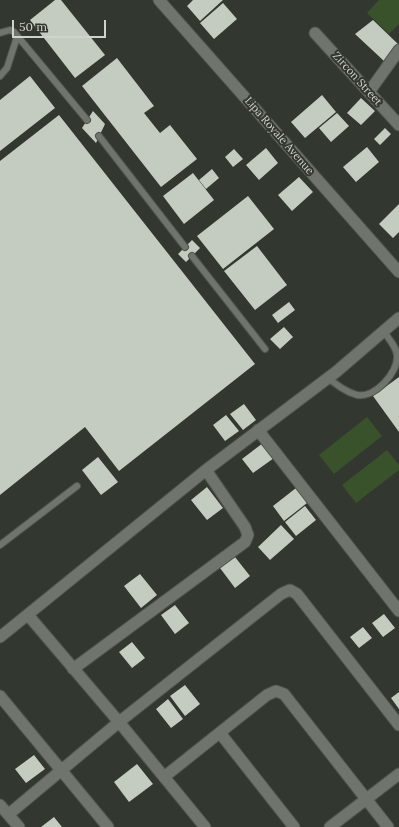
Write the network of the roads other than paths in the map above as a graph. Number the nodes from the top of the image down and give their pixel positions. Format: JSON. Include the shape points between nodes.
{"nodes":[{"id":1,"x":159,"y":0,"type":"edge"},
{"id":2,"x":0,"y":33,"type":"edge"},
{"id":3,"x":315,"y":33,"type":"dead end"},
{"id":4,"x":17,"y":37,"type":"junction"},
{"id":5,"x":399,"y":50,"type":"edge"},
{"id":6,"x":0,"y":76,"type":"edge"},
{"id":7,"x":369,"y":92,"type":"junction"},
{"id":8,"x":87,"y":120,"type":"dead end"},
{"id":9,"x":399,"y":125,"type":"edge"},
{"id":10,"x":99,"y":136,"type":"dead end"},
{"id":11,"x":185,"y":247,"type":"dead end"},
{"id":12,"x":192,"y":256,"type":"dead end"},
{"id":13,"x":399,"y":272,"type":"edge"},
{"id":14,"x":399,"y":318,"type":"edge"},
{"id":15,"x":384,"y":332,"type":"junction"},
{"id":16,"x":265,"y":348,"type":"dead end"},
{"id":17,"x":328,"y":378,"type":"junction"},
{"id":18,"x":258,"y":430,"type":"junction"},
{"id":19,"x":206,"y":470,"type":"junction"},
{"id":20,"x":77,"y":486,"type":"dead end"},
{"id":21,"x":0,"y":545,"type":"edge"},
{"id":22,"x":399,"y":611,"type":"edge"},
{"id":23,"x":28,"y":615,"type":"junction"},
{"id":24,"x":0,"y":636,"type":"edge"},
{"id":25,"x":73,"y":669,"type":"junction"},
{"id":26,"x":0,"y":696,"type":"edge"},
{"id":27,"x":119,"y":722,"type":"junction"},
{"id":28,"x":399,"y":725,"type":"edge"},
{"id":29,"x":220,"y":733,"type":"junction"},
{"id":30,"x":61,"y":770,"type":"junction"},
{"id":31,"x":399,"y":774,"type":"edge"},
{"id":32,"x":164,"y":777,"type":"junction"},
{"id":33,"x":366,"y":799,"type":"junction"},
{"id":34,"x":0,"y":805,"type":"edge"},
{"id":35,"x":8,"y":814,"type":"junction"},
{"id":36,"x":19,"y":827,"type":"edge"},
{"id":37,"x":108,"y":827,"type":"edge"},
{"id":38,"x":205,"y":827,"type":"edge"},
{"id":39,"x":294,"y":827,"type":"edge"},
{"id":40,"x":330,"y":827,"type":"edge"},
{"id":41,"x":388,"y":827,"type":"edge"}],
"edges":[{"from":1,"to":13,"type":"street","name":"Lipa Royale Avenue"},
{"from":2,"to":4,"type":"lane","via":[[10,30]]},
{"from":3,"to":7,"type":"street","name":"Zircon Street"},
{"from":4,"to":6,"type":"lane","via":[[7,68]]},
{"from":4,"to":8,"type":"lane"},
{"from":5,"to":7,"type":"street"},
{"from":7,"to":9,"type":"street","name":"Zircon Street"},
{"from":10,"to":11,"type":"lane"},
{"from":12,"to":16,"type":"lane"},
{"from":14,"to":15,"type":"street"},
{"from":15,"to":17,"type":"street"},
{"from":15,"to":17,"type":"lane","via":[[397,356],[395,369],[384,384],[372,392],[359,395],[347,392]]},
{"from":17,"to":18,"type":"street"},
{"from":18,"to":19,"type":"street"},
{"from":18,"to":22,"type":"street"},
{"from":19,"to":23,"type":"street"},
{"from":19,"to":25,"type":"street","via":[[245,527],[248,535],[244,542]]},
{"from":20,"to":21,"type":"lane"},
{"from":23,"to":24,"type":"street"},
{"from":23,"to":25,"type":"street"},
{"from":25,"to":27,"type":"street"},
{"from":26,"to":30,"type":"street"},
{"from":27,"to":28,"type":"street","via":[[281,594],[290,590],[298,594]]},
{"from":27,"to":30,"type":"street"},
{"from":27,"to":32,"type":"street"},
{"from":29,"to":32,"type":"street"},
{"from":29,"to":33,"type":"street","via":[[267,695],[276,691],[284,694]]},
{"from":29,"to":39,"type":"street"},
{"from":30,"to":35,"type":"street"},
{"from":30,"to":37,"type":"street"},
{"from":31,"to":33,"type":"street"},
{"from":32,"to":38,"type":"street"},
{"from":33,"to":40,"type":"street"},
{"from":33,"to":41,"type":"street"},
{"from":34,"to":35,"type":"street"},
{"from":35,"to":36,"type":"street"}]}
